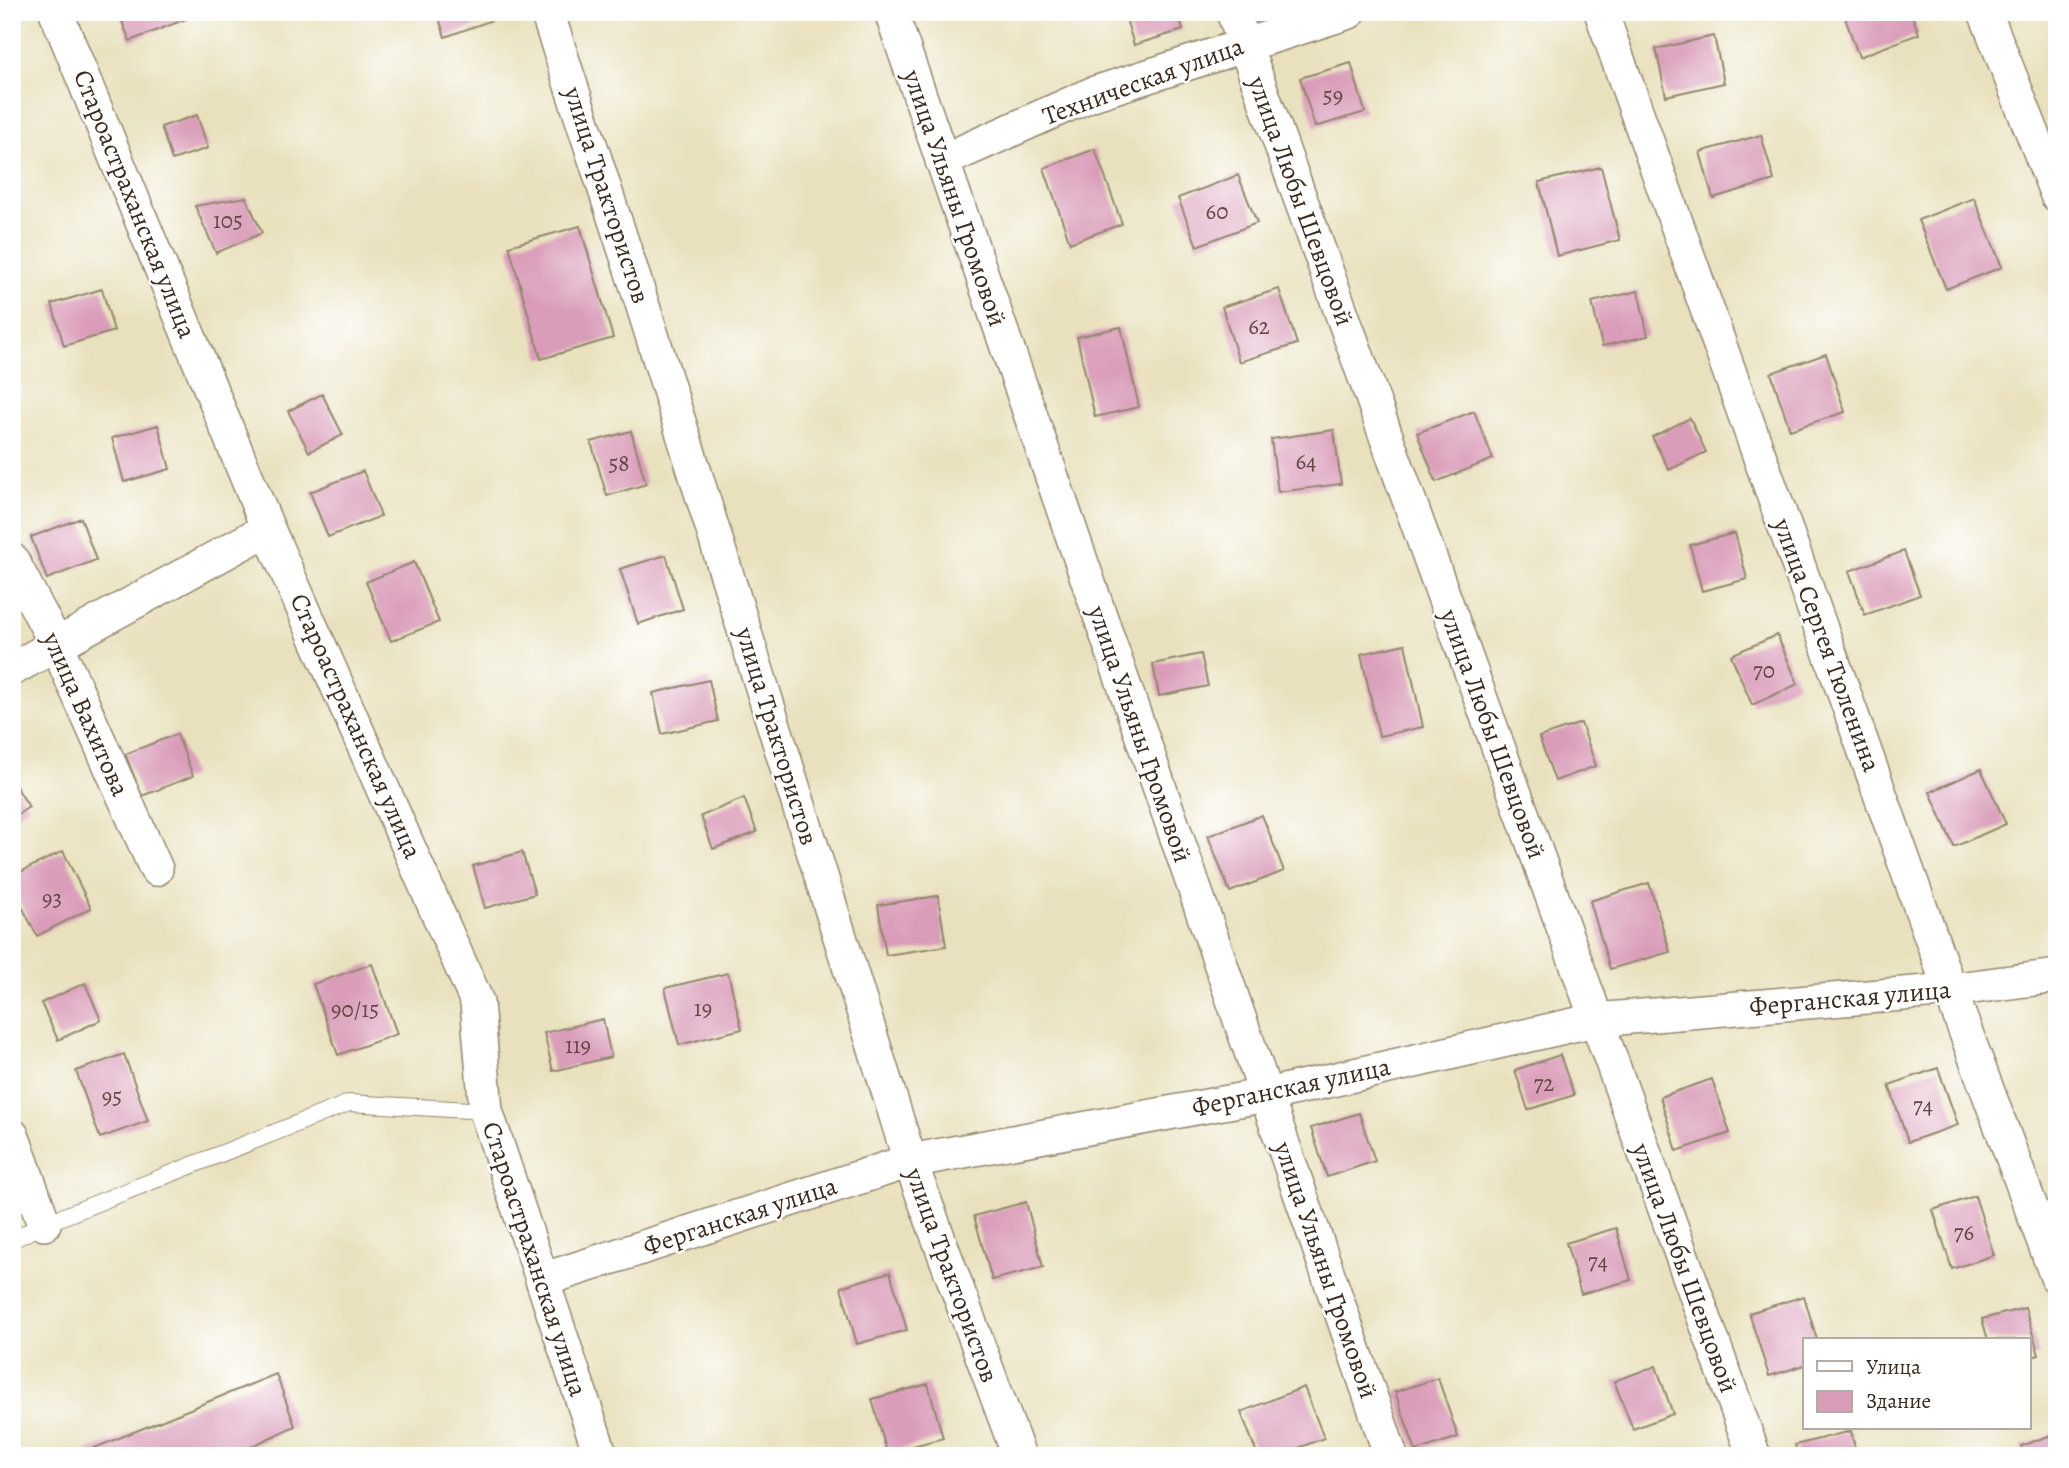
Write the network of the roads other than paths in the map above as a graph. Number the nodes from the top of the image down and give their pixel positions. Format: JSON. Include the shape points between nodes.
{"nodes":[{"id":1,"x":56,"y":12,"type":"edge"},
{"id":2,"x":547,"y":12,"type":"edge"},
{"id":3,"x":891,"y":12,"type":"edge"},
{"id":4,"x":1233,"y":12,"type":"edge"},
{"id":5,"x":1349,"y":12,"type":"edge"},
{"id":6,"x":1601,"y":12,"type":"edge"},
{"id":7,"x":1984,"y":12,"type":"edge"},
{"id":8,"x":1245,"y":45,"type":"junction"},
{"id":9,"x":942,"y":161,"type":"junction"},
{"id":10,"x":2057,"y":195,"type":"edge"},
{"id":11,"x":268,"y":529,"type":"junction"},
{"id":12,"x":12,"y":560,"type":"edge"},
{"id":13,"x":56,"y":644,"type":"junction"},
{"id":14,"x":12,"y":669,"type":"edge"},
{"id":15,"x":156,"y":869,"type":"dead end"},
{"id":16,"x":2057,"y":976,"type":"edge"},
{"id":17,"x":1950,"y":990,"type":"junction"},
{"id":18,"x":1595,"y":1020,"type":"junction"},
{"id":19,"x":1266,"y":1095,"type":"junction"},
{"id":20,"x":486,"y":1111,"type":"junction"},
{"id":21,"x":12,"y":1135,"type":"edge"},
{"id":22,"x":910,"y":1161,"type":"junction"},
{"id":23,"x":44,"y":1224,"type":"junction"},
{"id":24,"x":12,"y":1240,"type":"edge"},
{"id":25,"x":2057,"y":1277,"type":"edge"},
{"id":26,"x":542,"y":1280,"type":"junction"},
{"id":27,"x":601,"y":1456,"type":"edge"},
{"id":28,"x":1019,"y":1456,"type":"edge"},
{"id":29,"x":1391,"y":1456,"type":"edge"},
{"id":30,"x":1754,"y":1456,"type":"edge"}],
"edges":[{"from":1,"to":11,"type":"street","name":"Староастраханская улица"},
{"from":2,"to":22,"type":"street","name":"улица Трактористов"},
{"from":3,"to":9,"type":"street","name":"улица Ульяны Громовой"},
{"from":4,"to":8,"type":"street","name":"улица Любы Шевцовой"},
{"from":5,"to":8,"type":"street","name":"Техническая улица"},
{"from":6,"to":17,"type":"street","name":"улица Сергея Тюленина"},
{"from":7,"to":10,"type":"street"},
{"from":8,"to":9,"type":"street","name":"Техническая улица","via":[[1092,94]]},
{"from":8,"to":18,"type":"street","name":"улица Любы Шевцовой"},
{"from":9,"to":19,"type":"street","name":"улица Ульяны Громовой"},
{"from":11,"to":13,"type":"street"},
{"from":11,"to":20,"type":"street","name":"Староастраханская улица","via":[[477,1002]]},
{"from":12,"to":13,"type":"street","name":"улица Вахитова"},
{"from":13,"to":14,"type":"street"},
{"from":13,"to":15,"type":"street","name":"улица Вахитова"},
{"from":16,"to":17,"type":"street","name":"Ферганская улица"},
{"from":17,"to":18,"type":"street","name":"Ферганская улица"},
{"from":17,"to":25,"type":"street","name":"улица Сергея Тюленина"},
{"from":18,"to":19,"type":"street","name":"Ферганская улица"},
{"from":18,"to":30,"type":"street","name":"улица Любы Шевцовой"},
{"from":19,"to":22,"type":"street","name":"Ферганская улица"},
{"from":19,"to":29,"type":"street","name":"улица Ульяны Громовой"},
{"from":20,"to":23,"type":"lane","via":[[349,1103]]},
{"from":20,"to":26,"type":"street","name":"Староастраханская улица"},
{"from":21,"to":23,"type":"street"},
{"from":22,"to":26,"type":"street","name":"Ферганская улица"},
{"from":22,"to":28,"type":"street","name":"улица Трактористов"},
{"from":23,"to":24,"type":"lane"},
{"from":26,"to":27,"type":"street","name":"Староастраханская улица"}]}
